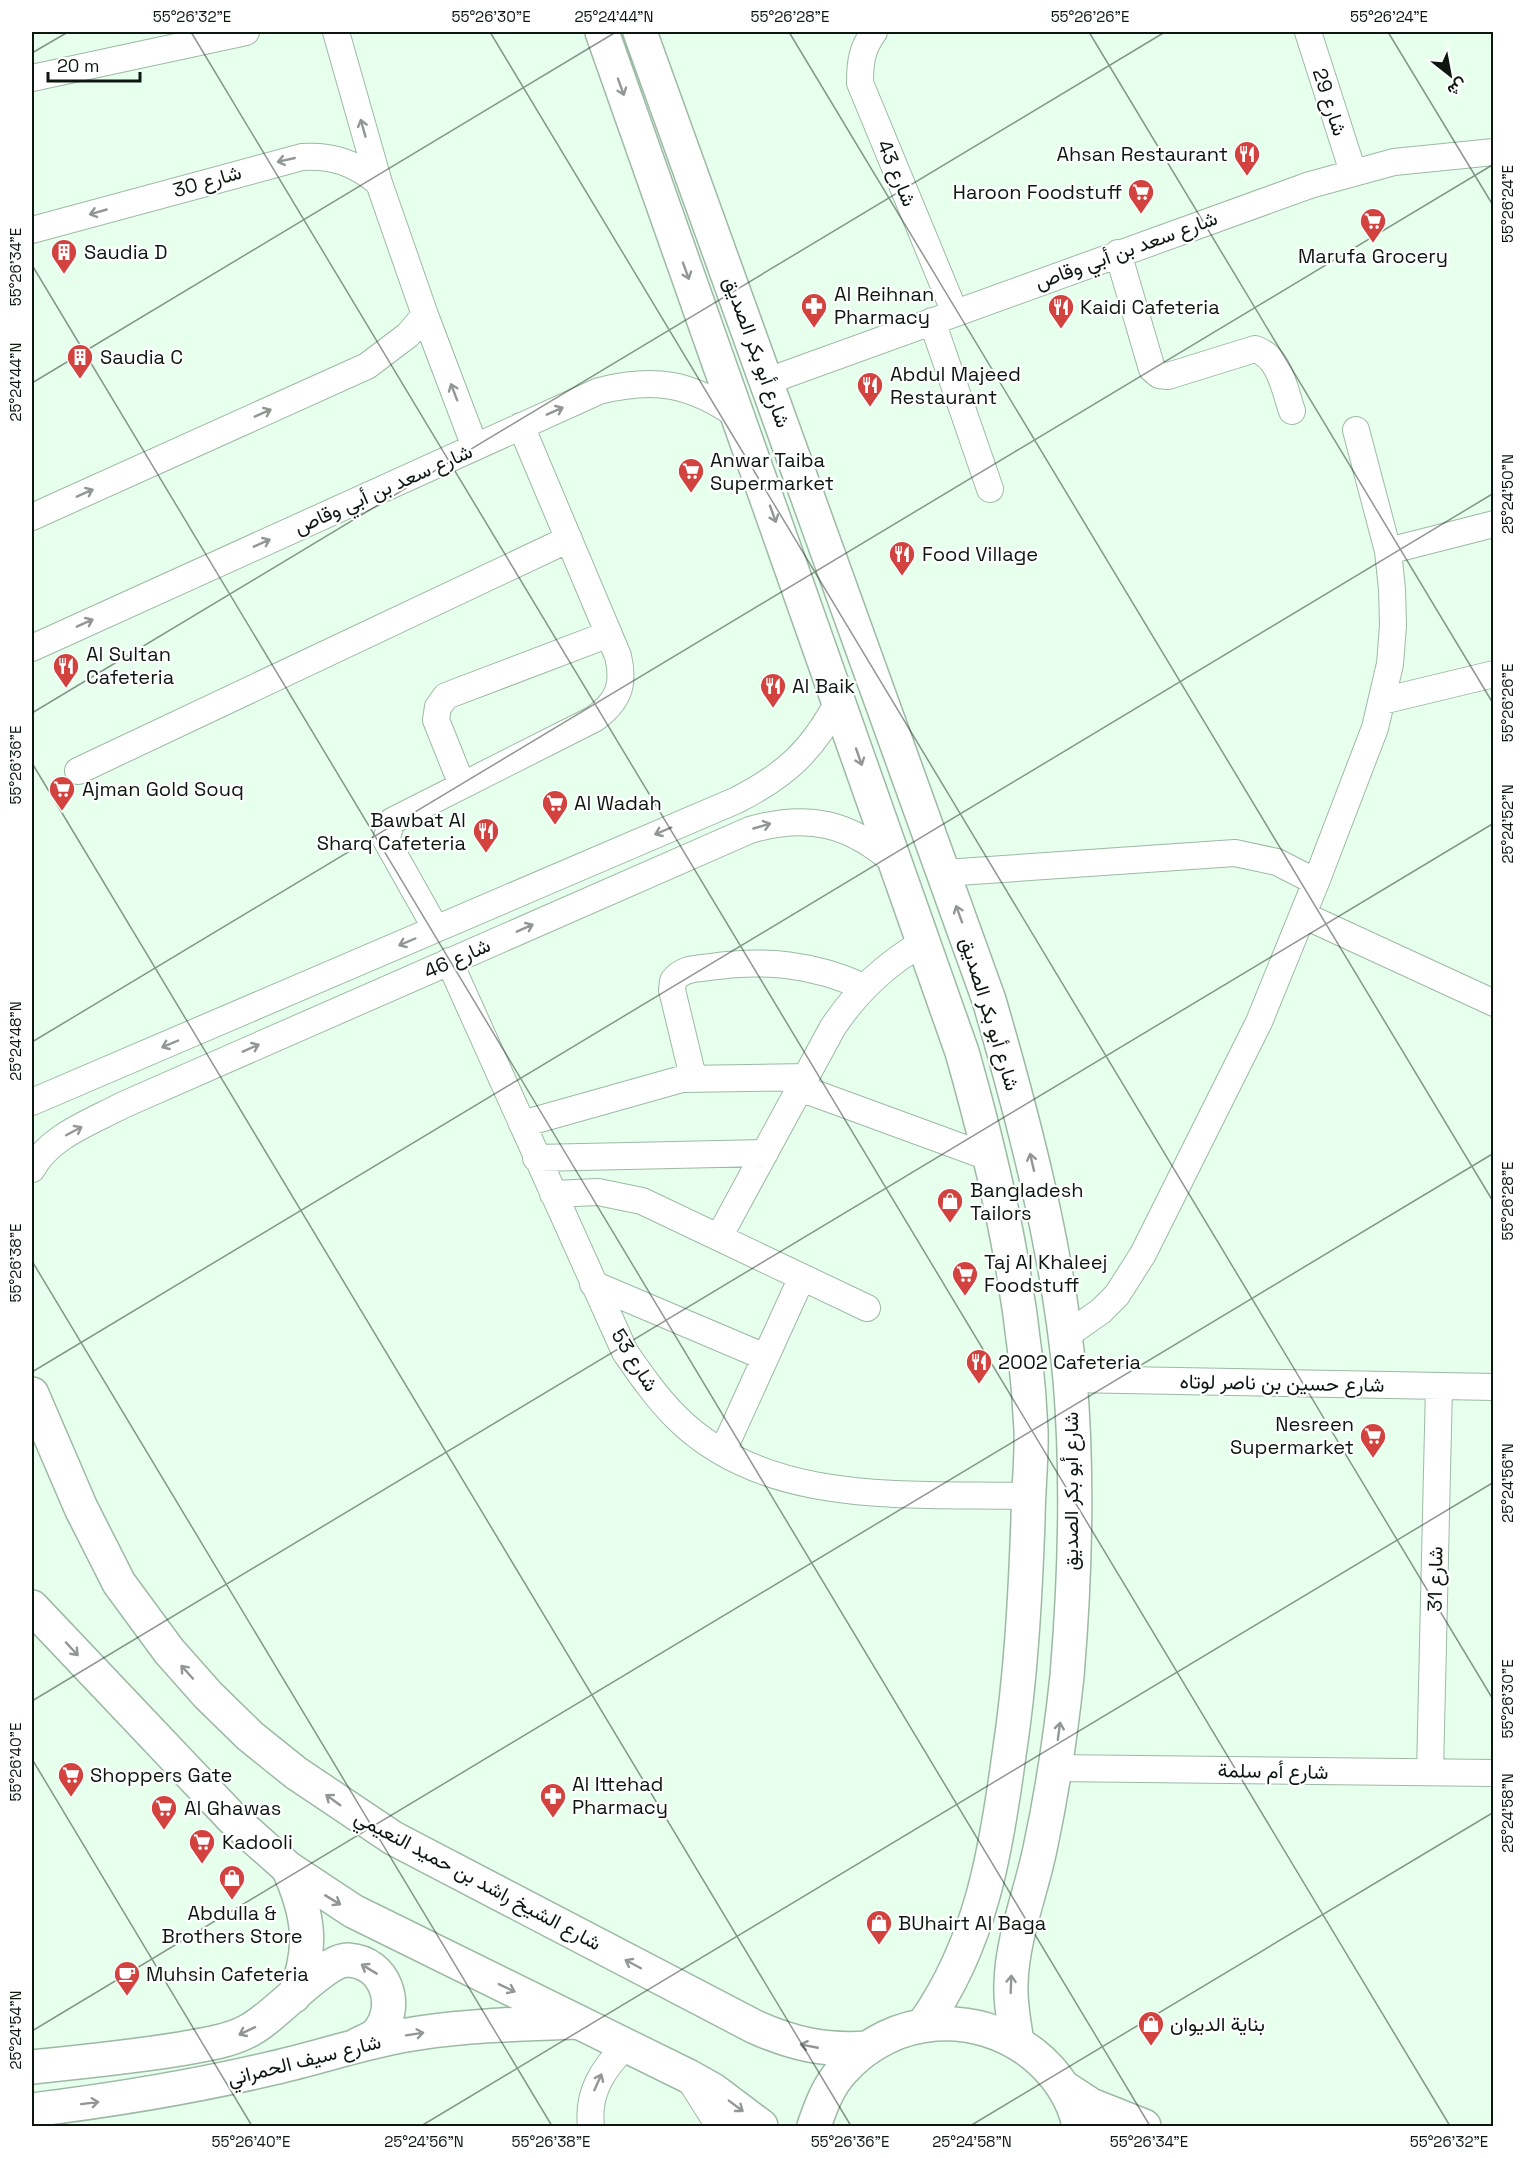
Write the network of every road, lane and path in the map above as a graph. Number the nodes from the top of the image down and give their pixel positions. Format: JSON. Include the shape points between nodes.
{"nodes":[{"id":1,"x":246,"y":32,"type":"edge"},
{"id":2,"x":336,"y":32,"type":"edge"},
{"id":3,"x":602,"y":32,"type":"edge"},
{"id":4,"x":640,"y":32,"type":"edge"},
{"id":5,"x":874,"y":32,"type":"edge"},
{"id":6,"x":1308,"y":32,"type":"edge"},
{"id":7,"x":32,"y":78,"type":"edge"},
{"id":8,"x":1494,"y":152,"type":"edge"},
{"id":9,"x":1353,"y":172,"type":"junction"},
{"id":10,"x":379,"y":183,"type":"junction"},
{"id":11,"x":32,"y":230,"type":"edge"},
{"id":12,"x":1118,"y":253,"type":"junction"},
{"id":13,"x":738,"y":297,"type":"junction"},
{"id":14,"x":701,"y":312,"type":"junction"},
{"id":15,"x":424,"y":315,"type":"junction"},
{"id":16,"x":944,"y":317,"type":"junction"},
{"id":17,"x":768,"y":381,"type":"junction"},
{"id":18,"x":1292,"y":411,"type":"dead end"},
{"id":19,"x":738,"y":416,"type":"junction"},
{"id":20,"x":521,"y":426,"type":"junction"},
{"id":21,"x":1356,"y":430,"type":"dead end"},
{"id":22,"x":475,"y":447,"type":"junction"},
{"id":23,"x":990,"y":489,"type":"dead end"},
{"id":24,"x":32,"y":516,"type":"edge"},
{"id":25,"x":1494,"y":524,"type":"edge"},
{"id":26,"x":569,"y":539,"type":"junction"},
{"id":27,"x":1388,"y":551,"type":"junction"},
{"id":28,"x":609,"y":634,"type":"junction"},
{"id":29,"x":32,"y":648,"type":"edge"},
{"id":30,"x":1494,"y":674,"type":"edge"},
{"id":31,"x":839,"y":700,"type":"junction"},
{"id":32,"x":1382,"y":701,"type":"junction"},
{"id":33,"x":78,"y":771,"type":"dead end"},
{"id":34,"x":462,"y":785,"type":"junction"},
{"id":35,"x":700,"y":815,"type":"junction"},
{"id":36,"x":713,"y":845,"type":"junction"},
{"id":37,"x":896,"y":864,"type":"junction"},
{"id":38,"x":944,"y":873,"type":"junction"},
{"id":39,"x":1316,"y":882,"type":"junction"},
{"id":40,"x":1303,"y":915,"type":"junction"},
{"id":41,"x":435,"y":929,"type":"junction"},
{"id":42,"x":924,"y":942,"type":"junction"},
{"id":43,"x":449,"y":961,"type":"junction"},
{"id":44,"x":864,"y":987,"type":"junction"},
{"id":45,"x":1494,"y":1003,"type":"edge"},
{"id":46,"x":108,"y":1070,"type":"junction"},
{"id":47,"x":693,"y":1077,"type":"junction"},
{"id":48,"x":803,"y":1082,"type":"junction"},
{"id":49,"x":32,"y":1102,"type":"edge"},
{"id":50,"x":123,"y":1105,"type":"junction"},
{"id":51,"x":522,"y":1124,"type":"junction"},
{"id":52,"x":765,"y":1153,"type":"junction"},
{"id":53,"x":536,"y":1158,"type":"junction"},
{"id":54,"x":991,"y":1158,"type":"junction"},
{"id":55,"x":32,"y":1169,"type":"edge"},
{"id":56,"x":553,"y":1194,"type":"junction"},
{"id":57,"x":719,"y":1237,"type":"junction"},
{"id":58,"x":802,"y":1277,"type":"junction"},
{"id":59,"x":593,"y":1284,"type":"junction"},
{"id":60,"x":867,"y":1308,"type":"dead end"},
{"id":61,"x":1064,"y":1337,"type":"junction"},
{"id":62,"x":765,"y":1357,"type":"junction"},
{"id":63,"x":1070,"y":1379,"type":"junction"},
{"id":64,"x":1439,"y":1386,"type":"junction"},
{"id":65,"x":1494,"y":1387,"type":"edge"},
{"id":66,"x":32,"y":1394,"type":"edge"},
{"id":67,"x":723,"y":1451,"type":"junction"},
{"id":68,"x":1028,"y":1496,"type":"junction"},
{"id":69,"x":32,"y":1607,"type":"edge"},
{"id":70,"x":1053,"y":1768,"type":"junction"},
{"id":71,"x":1430,"y":1772,"type":"junction"},
{"id":72,"x":1494,"y":1773,"type":"edge"},
{"id":73,"x":288,"y":1868,"type":"junction"},
{"id":74,"x":293,"y":1997,"type":"junction"},
{"id":75,"x":577,"y":2022,"type":"junction"},
{"id":76,"x":924,"y":2024,"type":"junction"},
{"id":77,"x":1017,"y":2042,"type":"junction"},
{"id":78,"x":357,"y":2045,"type":"junction"},
{"id":79,"x":626,"y":2046,"type":"junction"},
{"id":80,"x":867,"y":2048,"type":"junction"},
{"id":81,"x":32,"y":2067,"type":"edge"},
{"id":82,"x":688,"y":2076,"type":"junction"},
{"id":83,"x":1065,"y":2088,"type":"junction"},
{"id":84,"x":32,"y":2110,"type":"edge"},
{"id":85,"x":591,"y":2127,"type":"edge"},
{"id":86,"x":719,"y":2127,"type":"edge"},
{"id":87,"x":761,"y":2127,"type":"edge"},
{"id":88,"x":814,"y":2127,"type":"edge"},
{"id":89,"x":1080,"y":2127,"type":"edge"},
{"id":90,"x":1144,"y":2127,"type":"edge"}],
"edges":[{"from":1,"to":7,"type":"street"},
{"from":10,"to":2,"type":"street","one_way":true},
{"from":3,"to":14,"type":"street","name":"شارع أبو بكر الصديق","one_way":true},
{"from":4,"to":13,"type":"street","name":"شارع أبو بكر الصديق"},
{"from":5,"to":16,"type":"street","name":"شارع 43","via":[[860,62],[860,83]]},
{"from":6,"to":9,"type":"street","name":"شارع 29"},
{"from":8,"to":9,"type":"street","name":"شارع سعد بن أبي وقاص","via":[[1394,162]]},
{"from":9,"to":12,"type":"street","name":"شارع سعد بن أبي وقاص"},
{"from":10,"to":11,"type":"street","name":"شارع 30","one_way":true,"via":[[344,160],[302,157]]},
{"from":10,"to":15,"type":"street"},
{"from":12,"to":16,"type":"street","name":"شارع سعد بن أبي وقاص"},
{"from":12,"to":18,"type":"street","via":[[1152,369],[1168,376],[1255,349],[1273,360]]},
{"from":13,"to":14,"type":"street"},
{"from":13,"to":17,"type":"street","name":"شارع أبو بكر الصديق"},
{"from":14,"to":19,"type":"street","name":"شارع أبو بكر الصديق"},
{"from":22,"to":15,"type":"street","one_way":true},
{"from":24,"to":15,"type":"street","one_way":true,"via":[[367,366],[408,335]]},
{"from":16,"to":17,"type":"street","name":"شارع سعد بن أبي وقاص"},
{"from":16,"to":23,"type":"street","name":"شارع 43"},
{"from":17,"to":38,"type":"street","name":"شارع أبو بكر الصديق"},
{"from":20,"to":19,"type":"street","name":"شارع سعد بن أبي وقاص","one_way":true,"via":[[599,391],[657,382],[713,399]]},
{"from":19,"to":31,"type":"street","name":"شارع أبو بكر الصديق","one_way":true},
{"from":20,"to":22,"type":"street","name":"شارع سعد بن أبي وقاص"},
{"from":20,"to":26,"type":"street"},
{"from":21,"to":27,"type":"street"},
{"from":29,"to":22,"type":"street","name":"شارع سعد بن أبي وقاص","one_way":true},
{"from":25,"to":27,"type":"street"},
{"from":26,"to":28,"type":"street"},
{"from":26,"to":33,"type":"street"},
{"from":27,"to":32,"type":"street","via":[[1393,626]]},
{"from":28,"to":34,"type":"street","via":[[622,674],[619,692],[609,709]]},
{"from":28,"to":34,"type":"street","via":[[446,696],[438,707],[436,720]]},
{"from":30,"to":32,"type":"street"},
{"from":31,"to":35,"type":"street","name":"شارع 46","via":[[808,750],[787,770],[763,787]]},
{"from":31,"to":37,"type":"street","name":"شارع أبو بكر الصديق","one_way":true},
{"from":32,"to":39,"type":"street"},
{"from":34,"to":41,"type":"street","via":[[401,815],[387,830],[386,840]]},
{"from":35,"to":36,"type":"street","via":[[710,815],[721,829],[720,838]]},
{"from":35,"to":41,"type":"street","name":"شارع 46","one_way":true},
{"from":36,"to":37,"type":"street","name":"شارع 46","one_way":true,"via":[[776,822],[803,821],[854,834],[878,847]]},
{"from":43,"to":36,"type":"street","name":"شارع 46","one_way":true},
{"from":37,"to":42,"type":"street","name":"شارع أبو بكر الصديق"},
{"from":38,"to":39,"type":"street","via":[[1235,854],[1277,862]]},
{"from":61,"to":38,"type":"street","name":"شارع أبو بكر الصديق","one_way":true,"via":[[1045,1223],[1020,1111],[988,1000]]},
{"from":39,"to":40,"type":"street"},
{"from":40,"to":45,"type":"street"},
{"from":40,"to":61,"type":"street","via":[[1258,1022],[1131,1275],[1101,1311]]},
{"from":41,"to":46,"type":"street","name":"شارع 46","one_way":true},
{"from":42,"to":44,"type":"street"},
{"from":42,"to":54,"type":"street","name":"شارع أبو بكر الصديق","via":[[962,1052]]},
{"from":50,"to":43,"type":"street","name":"شارع 46","one_way":true},
{"from":43,"to":51,"type":"street","name":"شارع 53"},
{"from":44,"to":47,"type":"street","via":[[839,976],[786,963],[733,964],[684,971],[673,981],[672,990]]},
{"from":44,"to":48,"type":"street","via":[[833,1027]]},
{"from":46,"to":49,"type":"street","name":"شارع 46"},
{"from":46,"to":50,"type":"street","via":[[101,1084],[103,1092],[107,1099]]},
{"from":47,"to":48,"type":"street"},
{"from":47,"to":51,"type":"street","via":[[648,1086]]},
{"from":48,"to":52,"type":"street"},
{"from":48,"to":54,"type":"street"},
{"from":55,"to":50,"type":"street","name":"شارع 46","one_way":true,"via":[[44,1151],[59,1139]]},
{"from":51,"to":53,"type":"street","name":"شارع 53"},
{"from":52,"to":53,"type":"street"},
{"from":52,"to":57,"type":"street"},
{"from":53,"to":56,"type":"street","name":"شارع 53"},
{"from":54,"to":68,"type":"street","name":"شارع أبو بكر الصديق","via":[[1005,1217],[1024,1354],[1031,1432]]},
{"from":56,"to":57,"type":"street","via":[[598,1192],[631,1198]]},
{"from":56,"to":59,"type":"street","name":"شارع 53"},
{"from":57,"to":58,"type":"street"},
{"from":58,"to":60,"type":"street"},
{"from":58,"to":62,"type":"street"},
{"from":59,"to":62,"type":"street"},
{"from":59,"to":67,"type":"street","name":"شارع 53","via":[[626,1352],[649,1387],[678,1418]]},
{"from":61,"to":63,"type":"street","name":"شارع أبو بكر الصديق"},
{"from":62,"to":67,"type":"street"},
{"from":63,"to":64,"type":"street","name":"شارع حسين بن ناصر لوتاه"},
{"from":70,"to":63,"type":"street","name":"شارع أبو بكر الصديق","one_way":true,"via":[[1067,1677],[1074,1476]]},
{"from":64,"to":65,"type":"street","name":"شارع حسين بن ناصر لوتاه"},
{"from":64,"to":71,"type":"street","name":"شارع 31"},
{"from":80,"to":66,"type":"street","name":"شارع الشيخ راشد بن حميد النعيمي","one_way":true,"via":[[809,2047],[755,2027],[393,1838],[296,1773],[208,1695],[154,1635],[99,1546]]},
{"from":67,"to":68,"type":"street","name":"شارع 53","via":[[749,1466],[789,1480],[831,1488]]},
{"from":68,"to":76,"type":"street","name":"شارع أبو بكر الصديق","via":[[1024,1635],[995,1847],[963,1957]]},
{"from":69,"to":73,"type":"street","one_way":true,"via":[[234,1820]]},
{"from":70,"to":71,"type":"street","name":"شارع أم سلمة"},
{"from":77,"to":70,"type":"street","name":"شارع أبو بكر الصديق","one_way":true,"via":[[1011,1994],[1014,1955],[1040,1848]]},
{"from":71,"to":72,"type":"street","name":"شارع أم سلمة"},
{"from":73,"to":74,"type":"street","name":"شارع سيف الحمراني","via":[[302,1901],[308,1946],[304,1972]]},
{"from":73,"to":75,"type":"street","one_way":true,"via":[[353,1911]]},
{"from":78,"to":74,"type":"street","one_way":true,"via":[[376,2035],[388,2018],[387,1988],[368,1965],[348,1960],[328,1966]]},
{"from":74,"to":81,"type":"street","name":"شارع سيف الحمراني","one_way":true,"via":[[268,2020],[224,2040],[141,2055]]},
{"from":78,"to":75,"type":"street","name":"شارع سيف الحمراني","one_way":true,"via":[[498,2024]]},
{"from":75,"to":79,"type":"street"},
{"from":76,"to":77,"type":"street","via":[[956,2022],[988,2028]]},
{"from":76,"to":80,"type":"street","via":[[894,2033]]},
{"from":77,"to":83,"type":"street","via":[[1044,2062]]},
{"from":84,"to":78,"type":"street","name":"شارع سيف الحمراني","one_way":true,"via":[[202,2084]]},
{"from":79,"to":82,"type":"street"},
{"from":85,"to":79,"type":"street","one_way":true,"via":[[592,2098],[599,2077]]},
{"from":80,"to":88,"type":"street","via":[[842,2070],[824,2098]]},
{"from":82,"to":86,"type":"street"},
{"from":82,"to":87,"type":"street","one_way":true},
{"from":83,"to":89,"type":"street"},
{"from":83,"to":90,"type":"street","via":[[1091,2105]]}]}
